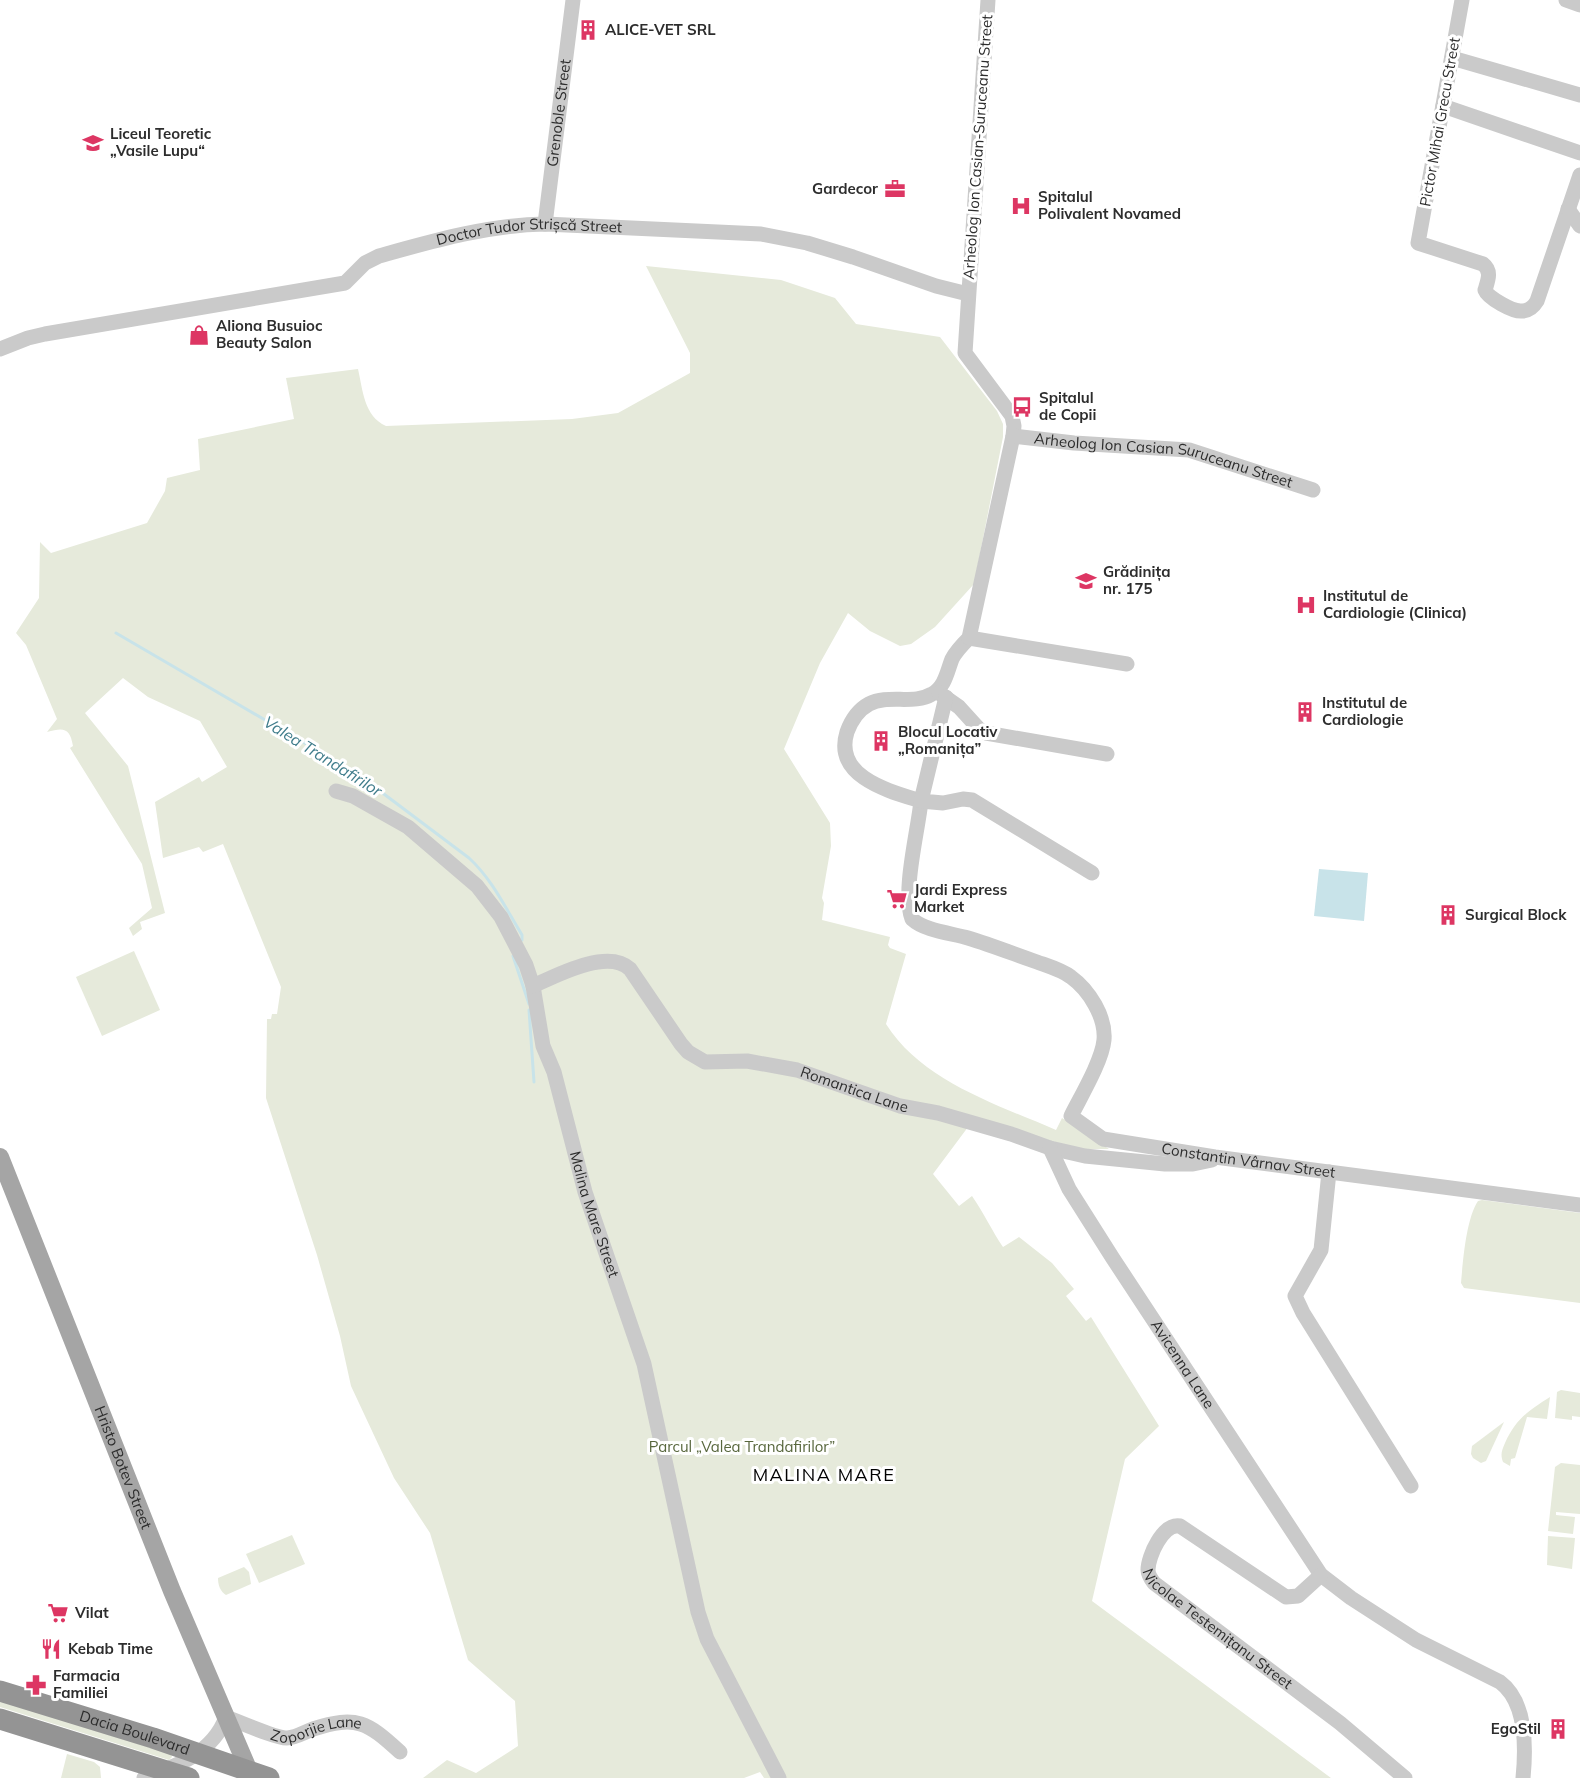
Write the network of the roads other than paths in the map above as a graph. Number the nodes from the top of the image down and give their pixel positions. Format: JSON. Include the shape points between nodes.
{"nodes":[{"id":1,"x":573,"y":0,"type":"edge"},
{"id":2,"x":988,"y":0,"type":"edge"},
{"id":3,"x":1462,"y":0,"type":"edge"},
{"id":4,"x":1566,"y":0,"type":"edge"},
{"id":5,"x":1580,"y":5,"type":"edge"},
{"id":6,"x":1452,"y":58,"type":"junction"},
{"id":7,"x":1580,"y":95,"type":"edge"},
{"id":8,"x":1443,"y":106,"type":"junction"},
{"id":9,"x":1580,"y":153,"type":"edge"},
{"id":10,"x":1580,"y":175,"type":"edge"},
{"id":11,"x":1569,"y":210,"type":"junction"},
{"id":12,"x":545,"y":224,"type":"junction"},
{"id":13,"x":1580,"y":226,"type":"edge"},
{"id":14,"x":968,"y":294,"type":"junction"},
{"id":15,"x":0,"y":349,"type":"edge"},
{"id":16,"x":1013,"y":436,"type":"junction"},
{"id":17,"x":1313,"y":490,"type":"dead end"},
{"id":18,"x":969,"y":638,"type":"junction"},
{"id":19,"x":1127,"y":664,"type":"dead end"},
{"id":20,"x":942,"y":694,"type":"junction"},
{"id":21,"x":1107,"y":754,"type":"dead end"},
{"id":22,"x":336,"y":791,"type":"dead end"},
{"id":23,"x":921,"y":801,"type":"junction"},
{"id":24,"x":1092,"y":873,"type":"dead end"},
{"id":25,"x":1078,"y":982,"type":"joint"},
{"id":26,"x":533,"y":986,"type":"junction"},
{"id":27,"x":1050,"y":1148,"type":"junction"},
{"id":28,"x":0,"y":1157,"type":"edge"},
{"id":29,"x":1224,"y":1158,"type":"junction"},
{"id":30,"x":1329,"y":1172,"type":"junction"},
{"id":31,"x":1580,"y":1205,"type":"edge"},
{"id":32,"x":1411,"y":1486,"type":"dead end"},
{"id":33,"x":1321,"y":1575,"type":"junction"},
{"id":34,"x":0,"y":1683,"type":"edge"},
{"id":35,"x":0,"y":1691,"type":"edge"},
{"id":36,"x":22,"y":1698,"type":"junction"},
{"id":37,"x":226,"y":1717,"type":"junction"},
{"id":38,"x":0,"y":1719,"type":"edge"},
{"id":39,"x":400,"y":1752,"type":"dead end"},
{"id":40,"x":199,"y":1753,"type":"junction"},
{"id":41,"x":165,"y":1771,"type":"junction"},
{"id":42,"x":250,"y":1774,"type":"edge"},
{"id":43,"x":144,"y":1778,"type":"edge"},
{"id":44,"x":189,"y":1778,"type":"edge"},
{"id":45,"x":269,"y":1778,"type":"edge"},
{"id":46,"x":779,"y":1778,"type":"edge"},
{"id":47,"x":1405,"y":1778,"type":"edge"},
{"id":48,"x":1523,"y":1778,"type":"edge"}],
"edges":[{"from":1,"to":12,"type":"street","name":"Grenoble Street"},
{"from":2,"to":14,"type":"street","name":"Arheolog Ion Casian-Suruceanu Street"},
{"from":3,"to":6,"type":"street","name":"Pictor Mihai Grecu Street"},
{"from":4,"to":5,"type":"street"},
{"from":6,"to":7,"type":"street"},
{"from":6,"to":8,"type":"street","name":"Pictor Mihai Grecu Street"},
{"from":8,"to":9,"type":"street"},
{"from":8,"to":11,"type":"street","name":"Pictor Mihai Grecu Street","via":[[1418,243],[1488,267],[1485,290],[1489,297],[1524,311],[1538,301]]},
{"from":10,"to":11,"type":"street"},
{"from":11,"to":13,"type":"street"},
{"from":12,"to":14,"type":"street","name":"Doctor Tudor Strișcă Street","via":[[761,234],[807,243]]},
{"from":12,"to":15,"type":"street","name":"Doctor Tudor Strișcă Street","via":[[483,230],[379,256],[345,283],[45,334]]},
{"from":14,"to":16,"type":"street","name":"Arheolog Ion Casian Suruceanu Street","via":[[965,353],[1012,416]]},
{"from":16,"to":17,"type":"street","name":"Arheolog Ion Casian Suruceanu Street","via":[[1189,450]]},
{"from":16,"to":18,"type":"street","name":"Arheolog Ion Casian Suruceanu Street"},
{"from":18,"to":19,"type":"street"},
{"from":18,"to":20,"type":"street","name":"Arheolog Ion Casian Suruceanu Street","via":[[953,657]]},
{"from":20,"to":21,"type":"street","via":[[986,733]]},
{"from":20,"to":23,"type":"street","name":"Arheolog Ion Casian Suruceanu Street"},
{"from":20,"to":23,"type":"street","via":[[868,704],[854,716],[845,738],[844,749],[853,770],[862,778]]},
{"from":22,"to":26,"type":"street","name":"Malina Mare Street","via":[[353,796],[408,827],[477,886],[501,917]]},
{"from":23,"to":24,"type":"street","via":[[972,800]]},
{"from":23,"to":25,"type":"street","name":"Arheolog Ion Casian Suruceanu Street","via":[[910,878],[912,919],[922,926],[1053,968]]},
{"from":25,"to":29,"type":"street","name":"Constantin Vârnav Street","via":[[1100,1014],[1104,1042],[1071,1116],[1103,1139]]},
{"from":26,"to":27,"type":"street","name":"Romantica Lane","via":[[601,961],[619,962],[630,969],[681,1044],[705,1062],[747,1060],[797,1070],[900,1106],[938,1113]]},
{"from":26,"to":46,"type":"street","name":"Malina Mare Street","via":[[543,1046],[554,1072],[585,1192],[644,1364],[698,1612],[707,1639]]},
{"from":27,"to":29,"type":"street","name":"Romantica Lane","via":[[1085,1156],[1165,1164]]},
{"from":27,"to":33,"type":"street","name":"Avicenna Lane","via":[[1069,1189],[1112,1257]]},
{"from":28,"to":37,"type":"main road","name":"Hristo Botev Street","via":[[172,1592]]},
{"from":29,"to":30,"type":"street","name":"Constantin Vârnav Street"},
{"from":30,"to":31,"type":"street","name":"Constantin Vârnav Street"},
{"from":30,"to":32,"type":"street","via":[[1321,1250],[1295,1296]]},
{"from":33,"to":47,"type":"street","name":"Nicolae Testemițanu Street","via":[[1298,1596],[1286,1597],[1174,1525],[1159,1539],[1148,1570],[1154,1583],[1340,1722]]},
{"from":33,"to":48,"type":"street","via":[[1416,1640],[1507,1687],[1514,1697],[1523,1731]]},
{"from":34,"to":36,"type":"street"},
{"from":35,"to":36,"type":"highway","name":"Dacia Boulevard"},
{"from":36,"to":40,"type":"highway","name":"Dacia Boulevard"},
{"from":37,"to":39,"type":"street","name":"Zoporjie Lane","via":[[286,1739],[336,1723],[355,1722],[382,1736]]},
{"from":37,"to":40,"type":"street","via":[[221,1730]]},
{"from":37,"to":42,"type":"main road","name":"Hristo Botev Street"},
{"from":38,"to":41,"type":"highway","name":"Dacia Boulevard"},
{"from":40,"to":41,"type":"street"},
{"from":40,"to":42,"type":"highway","name":"Dacia Boulevard"},
{"from":41,"to":43,"type":"street"},
{"from":41,"to":44,"type":"highway","name":"Dacia Boulevard"},
{"from":42,"to":45,"type":"highway","name":"Dacia Boulevard"}]}
